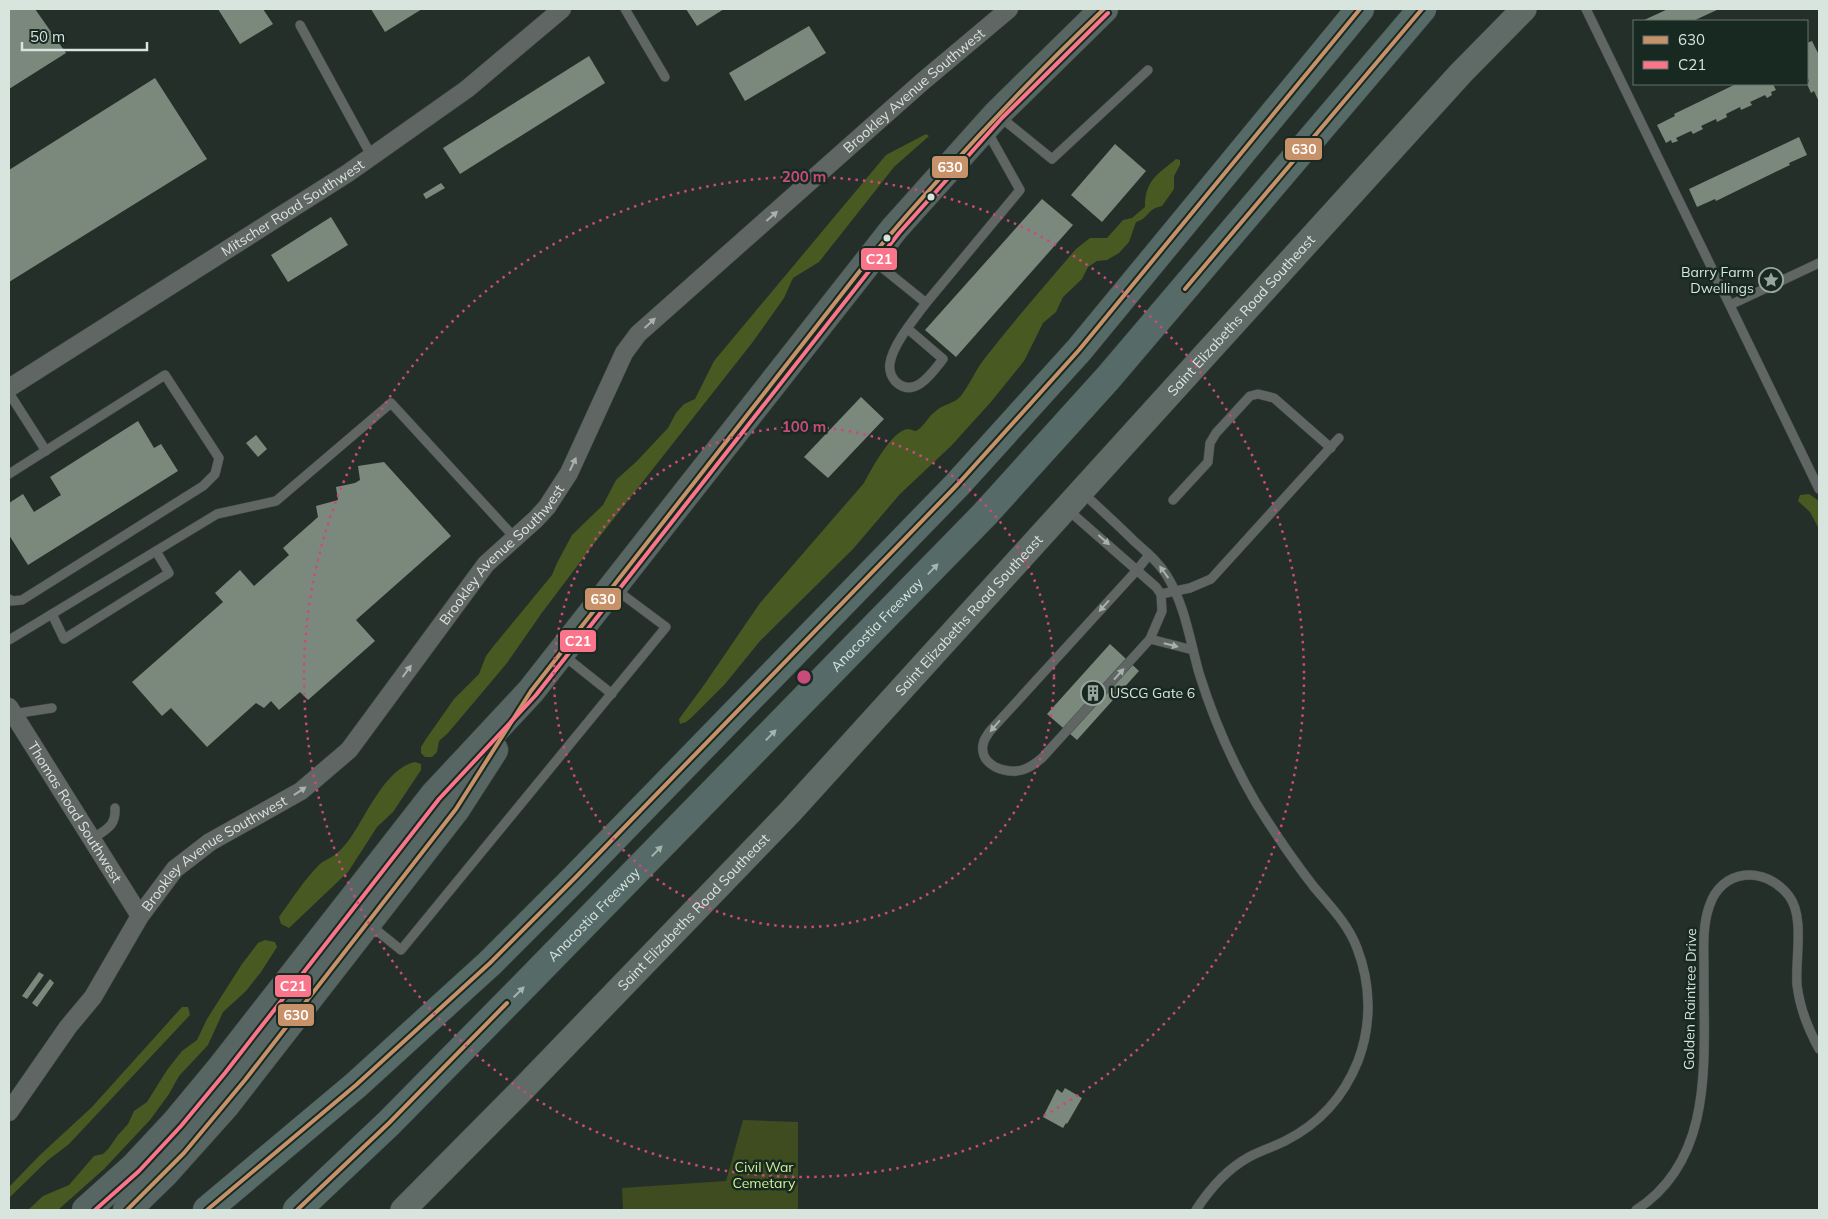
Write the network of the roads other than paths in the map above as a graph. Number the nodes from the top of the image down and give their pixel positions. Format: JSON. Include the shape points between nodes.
{"nodes":[{"id":1,"x":562,"y":9,"type":"edge"},
{"id":2,"x":625,"y":9,"type":"edge"},
{"id":3,"x":1009,"y":9,"type":"edge"},
{"id":4,"x":1104,"y":9,"type":"edge"},
{"id":5,"x":1360,"y":9,"type":"edge"},
{"id":6,"x":1422,"y":9,"type":"edge"},
{"id":7,"x":1524,"y":9,"type":"edge"},
{"id":8,"x":1586,"y":9,"type":"edge"},
{"id":9,"x":300,"y":25,"type":"dead end"},
{"id":10,"x":1148,"y":70,"type":"dead end"},
{"id":11,"x":665,"y":77,"type":"dead end"},
{"id":12,"x":991,"y":120,"type":"junction"},
{"id":13,"x":372,"y":157,"type":"junction"},
{"id":14,"x":870,"y":258,"type":"junction"},
{"id":15,"x":1819,"y":263,"type":"edge"},
{"id":16,"x":926,"y":303,"type":"junction"},
{"id":17,"x":1730,"y":305,"type":"junction"},
{"id":18,"x":908,"y":329,"type":"junction"},
{"id":19,"x":9,"y":388,"type":"edge"},
{"id":20,"x":9,"y":393,"type":"edge"},
{"id":21,"x":1340,"y":438,"type":"dead end"},
{"id":22,"x":1330,"y":448,"type":"junction"},
{"id":23,"x":46,"y":451,"type":"junction"},
{"id":24,"x":9,"y":474,"type":"edge"},
{"id":25,"x":1819,"y":489,"type":"edge"},
{"id":26,"x":1074,"y":500,"type":"junction"},
{"id":27,"x":1173,"y":500,"type":"dead end"},
{"id":28,"x":515,"y":538,"type":"junction"},
{"id":29,"x":156,"y":551,"type":"junction"},
{"id":30,"x":1149,"y":555,"type":"junction"},
{"id":31,"x":1137,"y":570,"type":"junction"},
{"id":32,"x":613,"y":587,"type":"junction"},
{"id":33,"x":1175,"y":591,"type":"junction"},
{"id":34,"x":1161,"y":594,"type":"junction"},
{"id":35,"x":9,"y":599,"type":"edge"},
{"id":36,"x":52,"y":614,"type":"junction"},
{"id":37,"x":9,"y":640,"type":"edge"},
{"id":38,"x":1150,"y":640,"type":"junction"},
{"id":39,"x":1193,"y":650,"type":"junction"},
{"id":40,"x":561,"y":654,"type":"junction"},
{"id":41,"x":531,"y":691,"type":"junction"},
{"id":42,"x":612,"y":694,"type":"junction"},
{"id":43,"x":52,"y":708,"type":"dead end"},
{"id":44,"x":13,"y":722,"type":"edge"},
{"id":45,"x":115,"y":808,"type":"dead end"},
{"id":46,"x":92,"y":839,"type":"junction"},
{"id":47,"x":140,"y":916,"type":"junction"},
{"id":48,"x":367,"y":922,"type":"junction"},
{"id":49,"x":1819,"y":1049,"type":"edge"},
{"id":50,"x":9,"y":1112,"type":"edge"},
{"id":51,"x":86,"y":1210,"type":"edge"},
{"id":52,"x":127,"y":1210,"type":"edge"},
{"id":53,"x":207,"y":1210,"type":"edge"},
{"id":54,"x":297,"y":1210,"type":"edge"},
{"id":55,"x":403,"y":1210,"type":"edge"},
{"id":56,"x":1196,"y":1210,"type":"edge"},
{"id":57,"x":1636,"y":1210,"type":"edge"}],
"edges":[{"from":1,"to":13,"type":"street","name":"Mitscher Road Southwest","via":[[467,89]]},
{"from":2,"to":11,"type":"lane"},
{"from":28,"to":3,"type":"street","name":"Brookley Avenue Southwest","one_way":true,"via":[[542,513],[561,487],[624,353],[638,334]]},
{"from":4,"to":12,"type":"main road"},
{"from":5,"to":53,"type":"highway","via":[[1079,350],[957,485],[490,963],[350,1091]]},
{"from":54,"to":6,"type":"highway","name":"Anacostia Freeway","one_way":true,"via":[[389,1123],[1021,476]]},
{"from":7,"to":26,"type":"main road","name":"Saint Elizabeths Road Southeast","via":[[1461,72]]},
{"from":8,"to":17,"type":"lane"},
{"from":9,"to":13,"type":"lane"},
{"from":10,"to":12,"type":"lane","via":[[1052,159]]},
{"from":12,"to":14,"type":"main road"},
{"from":12,"to":16,"type":"lane","via":[[1020,190]]},
{"from":13,"to":19,"type":"street","name":"Mitscher Road Southwest"},
{"from":14,"to":16,"type":"lane"},
{"from":14,"to":32,"type":"main road"},
{"from":15,"to":17,"type":"lane"},
{"from":16,"to":18,"type":"lane"},
{"from":17,"to":25,"type":"lane"},
{"from":18,"to":18,"type":"lane","via":[[943,359],[927,379],[914,387],[899,384],[890,372],[892,356]]},
{"from":20,"to":23,"type":"lane"},
{"from":21,"to":22,"type":"lane"},
{"from":22,"to":27,"type":"lane","via":[[1274,398],[1258,394],[1250,396],[1216,433],[1210,443],[1208,462]]},
{"from":22,"to":33,"type":"lane","via":[[1211,579]]},
{"from":23,"to":24,"type":"lane"},
{"from":23,"to":35,"type":"lane","via":[[165,375],[219,458],[216,474],[203,486],[22,600]]},
{"from":26,"to":30,"type":"lane"},
{"from":26,"to":31,"type":"lane","one_way":true},
{"from":26,"to":55,"type":"main road","name":"Saint Elizabeths Road Southeast","via":[[749,856]]},
{"from":28,"to":29,"type":"lane","via":[[390,403],[276,502],[217,514]]},
{"from":47,"to":28,"type":"street","name":"Brookley Avenue Southwest","one_way":true,"via":[[175,869],[210,842],[301,791],[349,750],[486,564]]},
{"from":29,"to":36,"type":"lane"},
{"from":29,"to":36,"type":"lane","via":[[169,573],[64,639]]},
{"from":30,"to":31,"type":"lane"},
{"from":33,"to":30,"type":"lane","one_way":true,"via":[[1164,571]]},
{"from":31,"to":34,"type":"lane"},
{"from":31,"to":38,"type":"lane","one_way":true,"via":[[990,731],[984,741],[983,751],[987,760],[1003,771],[1024,770],[1034,765]]},
{"from":32,"to":40,"type":"main road"},
{"from":32,"to":42,"type":"lane","via":[[666,626]]},
{"from":33,"to":34,"type":"lane"},
{"from":33,"to":39,"type":"lane"},
{"from":34,"to":38,"type":"lane","via":[[1162,612]]},
{"from":36,"to":37,"type":"lane"},
{"from":38,"to":39,"type":"lane","one_way":true},
{"from":39,"to":56,"type":"lane","via":[[1210,705],[1255,801],[1295,861],[1341,918],[1356,945],[1365,974],[1368,1004],[1362,1049],[1351,1076],[1335,1101],[1301,1132],[1236,1166]]},
{"from":40,"to":41,"type":"main road"},
{"from":40,"to":42,"type":"lane"},
{"from":41,"to":48,"type":"main road","via":[[456,809]]},
{"from":41,"to":51,"type":"main road","via":[[434,795],[176,1122],[134,1167]]},
{"from":42,"to":48,"type":"lane","via":[[401,950]]},
{"from":43,"to":44,"type":"lane"},
{"from":44,"to":46,"type":"street","name":"Thomas Road Southwest"},
{"from":45,"to":46,"type":"lane","via":[[115,819],[109,828]]},
{"from":46,"to":47,"type":"street","name":"Thomas Road Southwest"},
{"from":47,"to":50,"type":"street","name":"Brookley Avenue Southwest","via":[[93,996]]},
{"from":48,"to":52,"type":"main road","via":[[220,1112]]},
{"from":49,"to":57,"type":"lane","name":"Golden Raintree Drive","via":[[1806,1024],[1800,1002],[1798,925],[1790,897],[1758,876],[1730,879],[1712,899],[1706,918],[1702,1079],[1695,1128],[1677,1170],[1654,1197]]}]}
